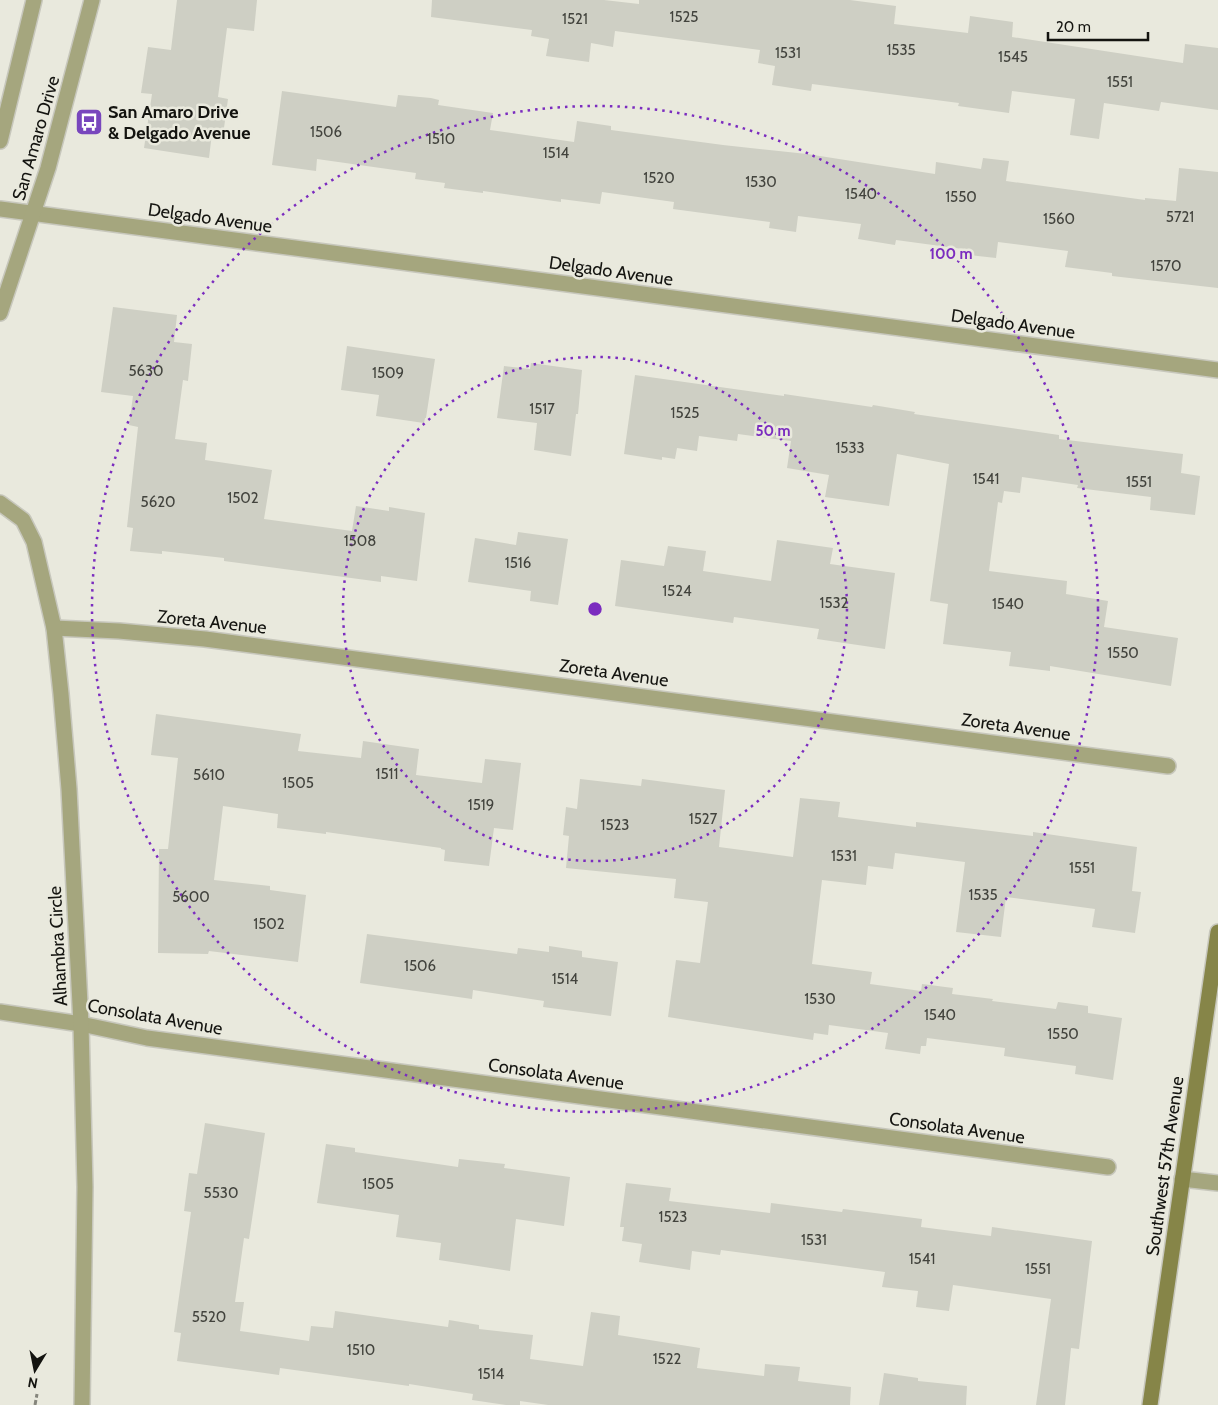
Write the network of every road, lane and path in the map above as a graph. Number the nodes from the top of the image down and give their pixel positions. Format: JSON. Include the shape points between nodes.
{"nodes":[{"id":1,"x":34,"y":0,"type":"edge"},
{"id":2,"x":92,"y":0,"type":"edge"},
{"id":3,"x":0,"y":141,"type":"edge"},
{"id":4,"x":0,"y":209,"type":"edge"},
{"id":5,"x":34,"y":214,"type":"junction"},
{"id":6,"x":0,"y":313,"type":"edge"},
{"id":7,"x":1218,"y":370,"type":"edge"},
{"id":8,"x":0,"y":502,"type":"edge"},
{"id":9,"x":54,"y":628,"type":"junction"},
{"id":10,"x":1168,"y":766,"type":"dead end"},
{"id":11,"x":1218,"y":932,"type":"edge"},
{"id":12,"x":0,"y":1012,"type":"edge"},
{"id":13,"x":81,"y":1024,"type":"junction"},
{"id":14,"x":1108,"y":1167,"type":"dead end"},
{"id":15,"x":1182,"y":1179,"type":"junction"},
{"id":16,"x":1218,"y":1183,"type":"edge"},
{"id":17,"x":37,"y":1394,"type":"dead end"},
{"id":18,"x":35,"y":1405,"type":"edge"},
{"id":19,"x":82,"y":1405,"type":"edge"},
{"id":20,"x":1150,"y":1405,"type":"edge"}],
"edges":[{"from":1,"to":3,"type":"street","name":"San Amaro Drive"},
{"from":2,"to":5,"type":"street","name":"San Amaro Drive"},
{"from":4,"to":5,"type":"street","name":"Delgado Avenue"},
{"from":5,"to":6,"type":"street","name":"San Amaro Drive"},
{"from":5,"to":7,"type":"street","name":"Delgado Avenue"},
{"from":8,"to":9,"type":"street","name":"Alhambra Circle","via":[[24,520],[30,531]]},
{"from":9,"to":10,"type":"street","name":"Zoreta Avenue","via":[[205,638]]},
{"from":9,"to":13,"type":"street","name":"Alhambra Circle","via":[[69,789]]},
{"from":11,"to":15,"type":"main road","name":"Southwest 57th Avenue"},
{"from":12,"to":13,"type":"street","name":"Consolata Avenue"},
{"from":13,"to":14,"type":"street","name":"Consolata Avenue","via":[[147,1038]]},
{"from":13,"to":19,"type":"street","name":"Alhambra Circle","via":[[85,1187]]},
{"from":15,"to":16,"type":"street"},
{"from":15,"to":20,"type":"main road","name":"Southwest 57th Avenue"},
{"from":17,"to":18,"type":"path"}]}
